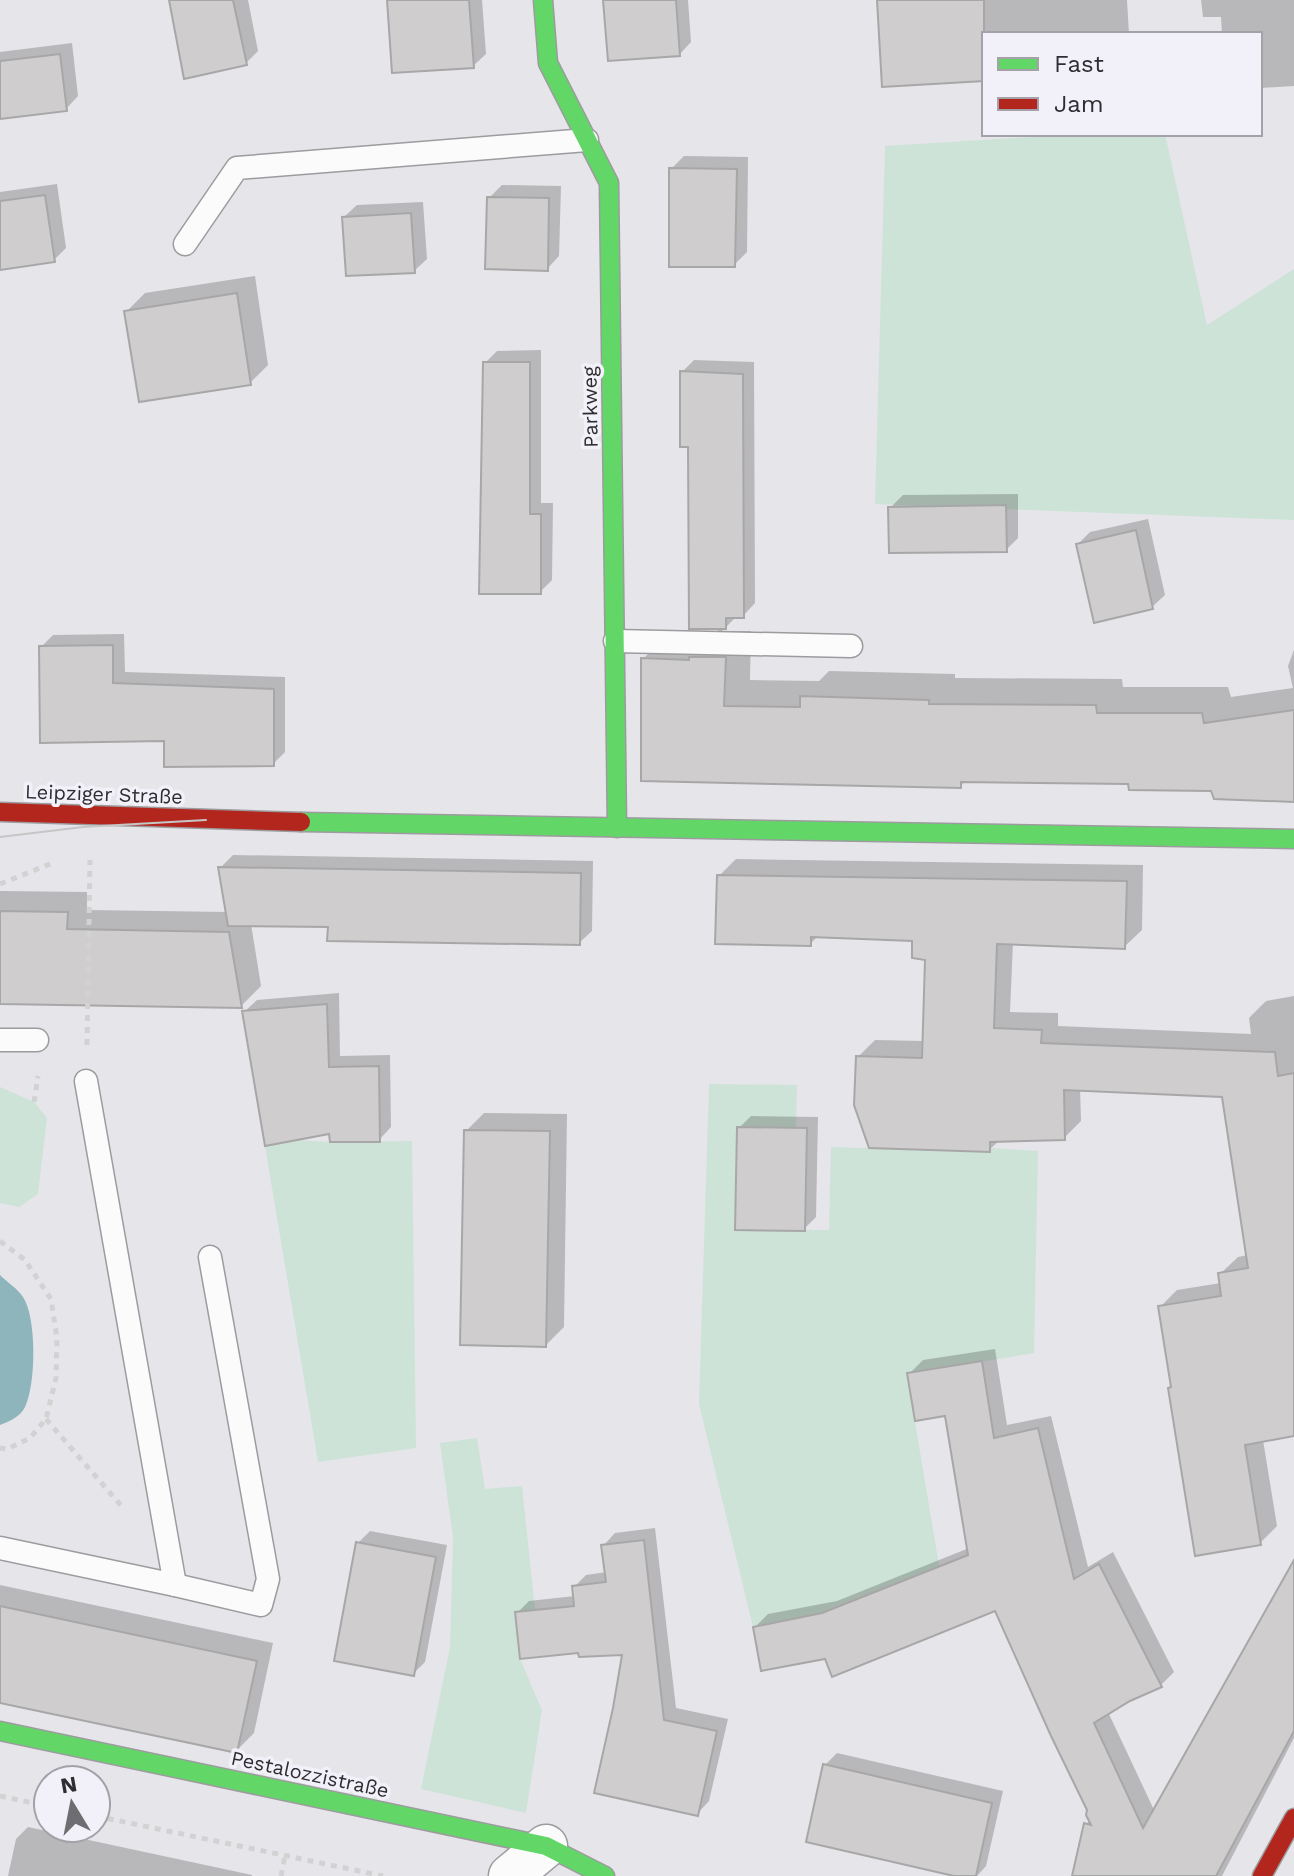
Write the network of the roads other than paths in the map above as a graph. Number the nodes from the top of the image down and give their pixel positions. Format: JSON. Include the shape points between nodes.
{"nodes":[{"id":1,"x":543,"y":0,"type":"edge"},
{"id":2,"x":587,"y":140,"type":"junction"},
{"id":3,"x":185,"y":244,"type":"dead end"},
{"id":4,"x":615,"y":641,"type":"junction"},
{"id":5,"x":851,"y":646,"type":"dead end"},
{"id":6,"x":0,"y":812,"type":"edge"},
{"id":7,"x":617,"y":828,"type":"junction"},
{"id":8,"x":1294,"y":839,"type":"edge"},
{"id":9,"x":0,"y":1040,"type":"edge"},
{"id":10,"x":37,"y":1040,"type":"road end"},
{"id":11,"x":86,"y":1081,"type":"road end"},
{"id":12,"x":210,"y":1257,"type":"dead end"},
{"id":13,"x":0,"y":1548,"type":"edge"},
{"id":14,"x":173,"y":1575,"type":"junction"},
{"id":15,"x":0,"y":1731,"type":"edge"},
{"id":16,"x":1294,"y":1818,"type":"edge"},
{"id":17,"x":546,"y":1846,"type":"junction"},
{"id":18,"x":510,"y":1876,"type":"edge"},
{"id":19,"x":605,"y":1876,"type":"edge"},
{"id":20,"x":1262,"y":1876,"type":"edge"}],
"edges":[{"from":1,"to":2,"type":"street","name":"Parkweg","via":[[548,63]]},
{"from":2,"to":3,"type":"lane","via":[[237,168]]},
{"from":2,"to":4,"type":"street","name":"Parkweg","via":[[609,183]]},
{"from":4,"to":5,"type":"lane"},
{"from":4,"to":7,"type":"street","name":"Parkweg"},
{"from":6,"to":7,"type":"street","name":"Leipziger Straße"},
{"from":7,"to":8,"type":"street","name":"Leipziger Straße"},
{"from":9,"to":10,"type":"lane"},
{"from":11,"to":14,"type":"lane"},
{"from":12,"to":14,"type":"lane","via":[[268,1579],[261,1605]]},
{"from":13,"to":14,"type":"lane"},
{"from":15,"to":17,"type":"street","name":"Pestalozzistraße"},
{"from":16,"to":20,"type":"street"},
{"from":17,"to":18,"type":"street"},
{"from":17,"to":19,"type":"street","name":"Pestalozzistraße"}]}
